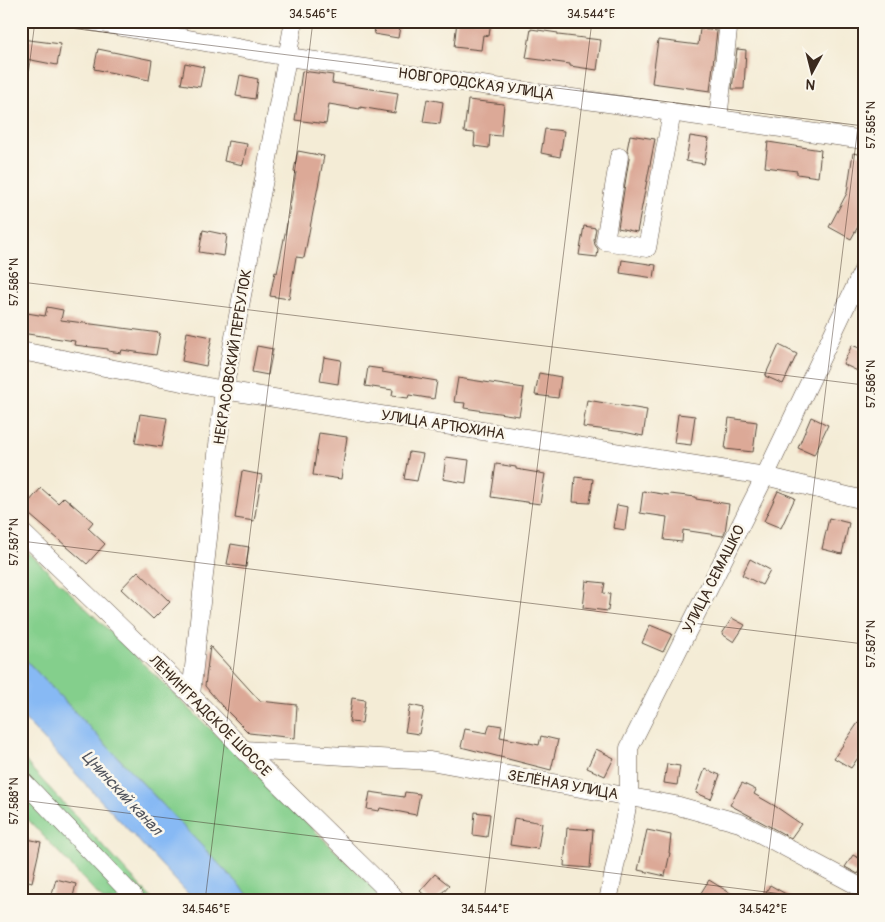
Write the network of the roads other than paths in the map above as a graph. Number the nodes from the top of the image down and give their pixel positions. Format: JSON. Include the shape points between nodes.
{"nodes":[{"id":1,"x":89,"y":21,"type":"edge"},
{"id":2,"x":294,"y":21,"type":"edge"},
{"id":3,"x":729,"y":21,"type":"edge"},
{"id":4,"x":288,"y":57,"type":"junction"},
{"id":5,"x":672,"y":112,"type":"junction"},
{"id":6,"x":718,"y":119,"type":"junction"},
{"id":7,"x":864,"y":140,"type":"edge"},
{"id":8,"x":619,"y":157,"type":"dead end"},
{"id":9,"x":864,"y":268,"type":"edge"},
{"id":10,"x":21,"y":351,"type":"edge"},
{"id":11,"x":224,"y":390,"type":"junction"},
{"id":12,"x":765,"y":476,"type":"junction"},
{"id":13,"x":864,"y":500,"type":"edge"},
{"id":14,"x":21,"y":531,"type":"edge"},
{"id":15,"x":191,"y":695,"type":"junction"},
{"id":16,"x":244,"y":750,"type":"junction"},
{"id":17,"x":21,"y":779,"type":"edge"},
{"id":18,"x":629,"y":797,"type":"junction"},
{"id":19,"x":864,"y":889,"type":"edge"},
{"id":20,"x":133,"y":898,"type":"edge"},
{"id":21,"x":398,"y":901,"type":"edge"},
{"id":22,"x":608,"y":901,"type":"edge"}],
"edges":[{"from":1,"to":4,"type":"street","name":"НОВГОРОДСКАЯ УЛИЦА"},
{"from":2,"to":4,"type":"street","name":"НЕКРАСОВСКИЙ ПЕРЕУЛОК"},
{"from":3,"to":6,"type":"street"},
{"from":4,"to":5,"type":"street","name":"НОВГОРОДСКАЯ УЛИЦА"},
{"from":4,"to":11,"type":"street","name":"НЕКРАСОВСКИЙ ПЕРЕУЛОК"},
{"from":5,"to":6,"type":"street","name":"НОВГОРОДСКАЯ УЛИЦА"},
{"from":5,"to":8,"type":"street","via":[[647,248],[605,241]]},
{"from":6,"to":7,"type":"street","name":"НОВГОРОДСКАЯ УЛИЦА"},
{"from":9,"to":12,"type":"street","name":"УЛИЦА СЕМАШКО"},
{"from":10,"to":11,"type":"street","name":"УЛИЦА АРТЮХИНА"},
{"from":11,"to":12,"type":"street","name":"УЛИЦА АРТЮХИНА"},
{"from":11,"to":15,"type":"street","name":"НЕКРАСОВСКИЙ ПЕРЕУЛОК"},
{"from":12,"to":13,"type":"street","name":"УЛИЦА АРТЮХИНА"},
{"from":12,"to":18,"type":"street","name":"УЛИЦА СЕМАШКО","via":[[629,748]]},
{"from":14,"to":15,"type":"street","name":"ЛЕНИНГРАДСКОЕ ШОССЕ"},
{"from":15,"to":16,"type":"street","name":"ЛЕНИНГРАДСКОЕ ШОССЕ"},
{"from":16,"to":18,"type":"street","name":"ЗЕЛЁНАЯ УЛИЦА","via":[[430,761]]},
{"from":16,"to":21,"type":"street","name":"ЛЕНИНГРАДСКОЕ ШОССЕ"},
{"from":17,"to":20,"type":"street"},
{"from":18,"to":19,"type":"street","name":"ЗЕЛЁНАЯ УЛИЦА","via":[[675,805],[740,823]]},
{"from":18,"to":22,"type":"street","name":"УЛИЦА СЕМАШКО"}]}
